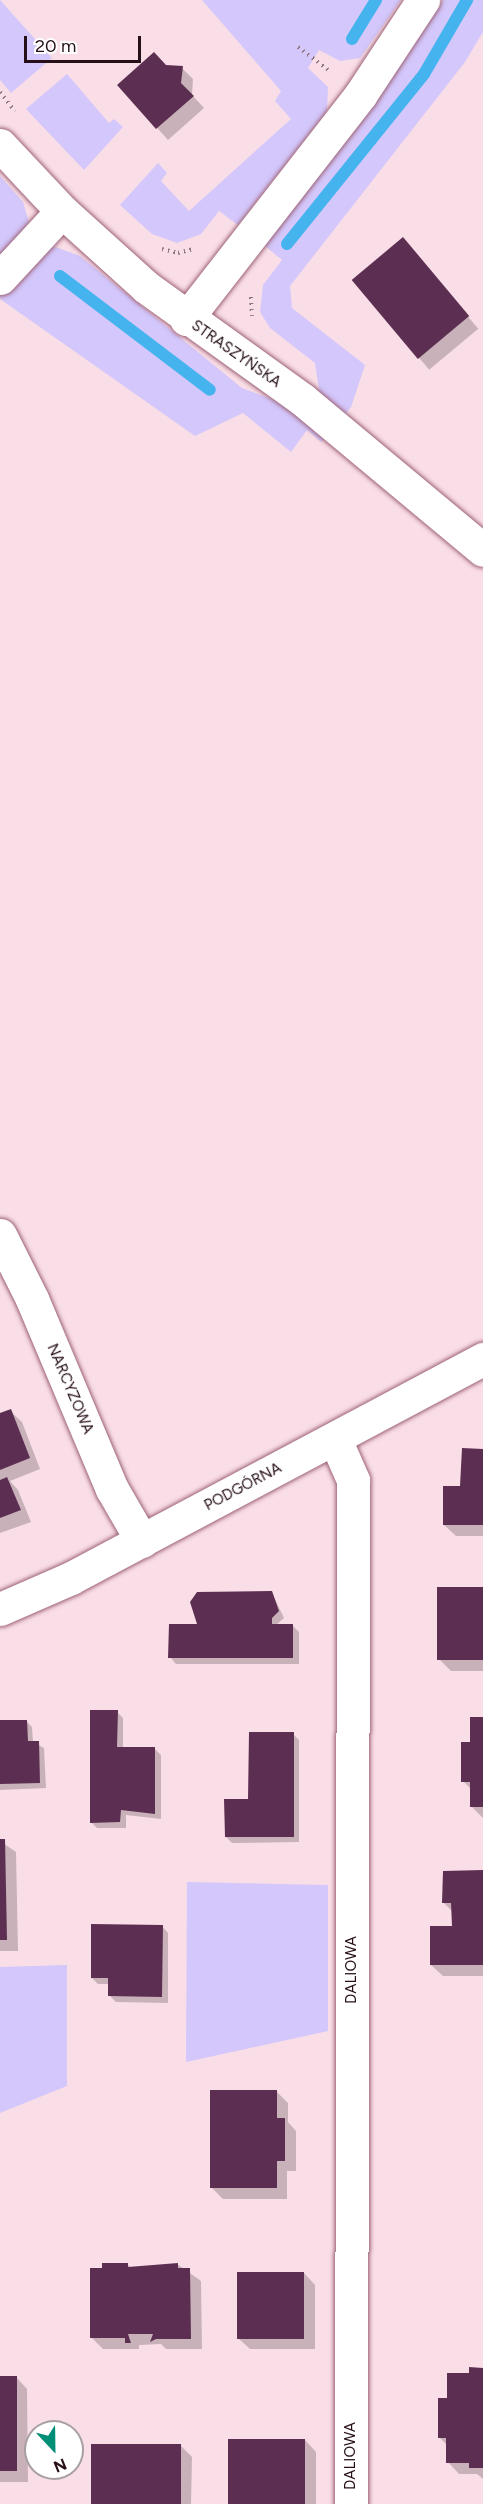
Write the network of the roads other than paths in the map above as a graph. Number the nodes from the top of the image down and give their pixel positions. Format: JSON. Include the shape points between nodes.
{"nodes":[{"id":1,"x":423,"y":0,"type":"edge"},
{"id":2,"x":0,"y":145,"type":"edge"},
{"id":3,"x":62,"y":211,"type":"junction"},
{"id":4,"x":0,"y":278,"type":"edge"},
{"id":5,"x":186,"y":319,"type":"junction"},
{"id":6,"x":483,"y":550,"type":"edge"},
{"id":7,"x":0,"y":1235,"type":"edge"},
{"id":8,"x":483,"y":1359,"type":"edge"},
{"id":9,"x":335,"y":1439,"type":"junction"},
{"id":10,"x":142,"y":1541,"type":"junction"},
{"id":11,"x":0,"y":1609,"type":"edge"},
{"id":12,"x":351,"y":2504,"type":"edge"}],
"edges":[{"from":1,"to":5,"type":"street","via":[[361,94]]},
{"from":2,"to":3,"type":"street","name":"STRASZYŃSKA"},
{"from":3,"to":4,"type":"street"},
{"from":3,"to":5,"type":"street","name":"STRASZYŃSKA"},
{"from":5,"to":6,"type":"street","name":"STRASZYŃSKA","via":[[303,400]]},
{"from":7,"to":10,"type":"street","name":"NARCYZOWA","via":[[32,1299],[112,1489]]},
{"from":8,"to":9,"type":"street","name":"PODGÓRNA"},
{"from":9,"to":10,"type":"street","name":"PODGÓRNA"},
{"from":9,"to":12,"type":"street","name":"DALIOWA","via":[[353,1480]]},
{"from":10,"to":11,"type":"street","name":"PODGÓRNA"}]}
